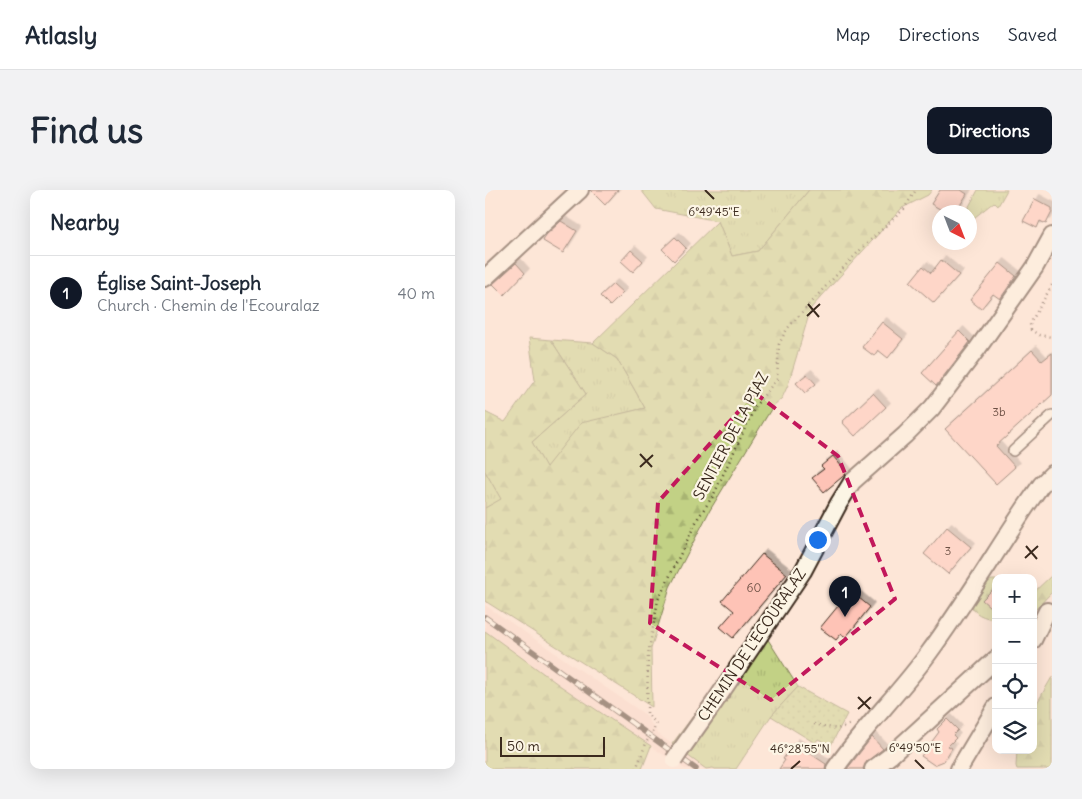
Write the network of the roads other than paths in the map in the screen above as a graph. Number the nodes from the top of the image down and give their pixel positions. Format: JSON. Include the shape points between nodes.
{"nodes":[{"id":1,"x":580,"y":190,"type":"edge"},
{"id":2,"x":1052,"y":236,"type":"edge"},
{"id":3,"x":485,"y":278,"type":"edge"},
{"id":4,"x":1052,"y":415,"type":"edge"},
{"id":5,"x":1013,"y":451,"type":"dead end"},
{"id":6,"x":1052,"y":474,"type":"edge"},
{"id":7,"x":1050,"y":609,"type":"edge"},
{"id":8,"x":1037,"y":620,"type":"edge"},
{"id":9,"x":1037,"y":633,"type":"edge"},
{"id":10,"x":992,"y":663,"type":"edge"},
{"id":11,"x":995,"y":709,"type":"edge"},
{"id":12,"x":674,"y":760,"type":"edge"},
{"id":13,"x":835,"y":769,"type":"edge"},
{"id":14,"x":873,"y":769,"type":"edge"},
{"id":15,"x":959,"y":769,"type":"edge"}],
"edges":[{"from":1,"to":3,"type":"street"},
{"from":2,"to":12,"type":"street","name":"CHEMIN DE L'ECOURALAZ","via":[[1035,267],[932,408],[852,482],[803,571]]},
{"from":4,"to":5,"type":"lane"},
{"from":6,"to":13,"type":"street","via":[[1030,500],[929,653]]},
{"from":7,"to":8,"type":"street"},
{"from":7,"to":9,"type":"street"},
{"from":10,"to":14,"type":"street"},
{"from":11,"to":15,"type":"street"}]}
